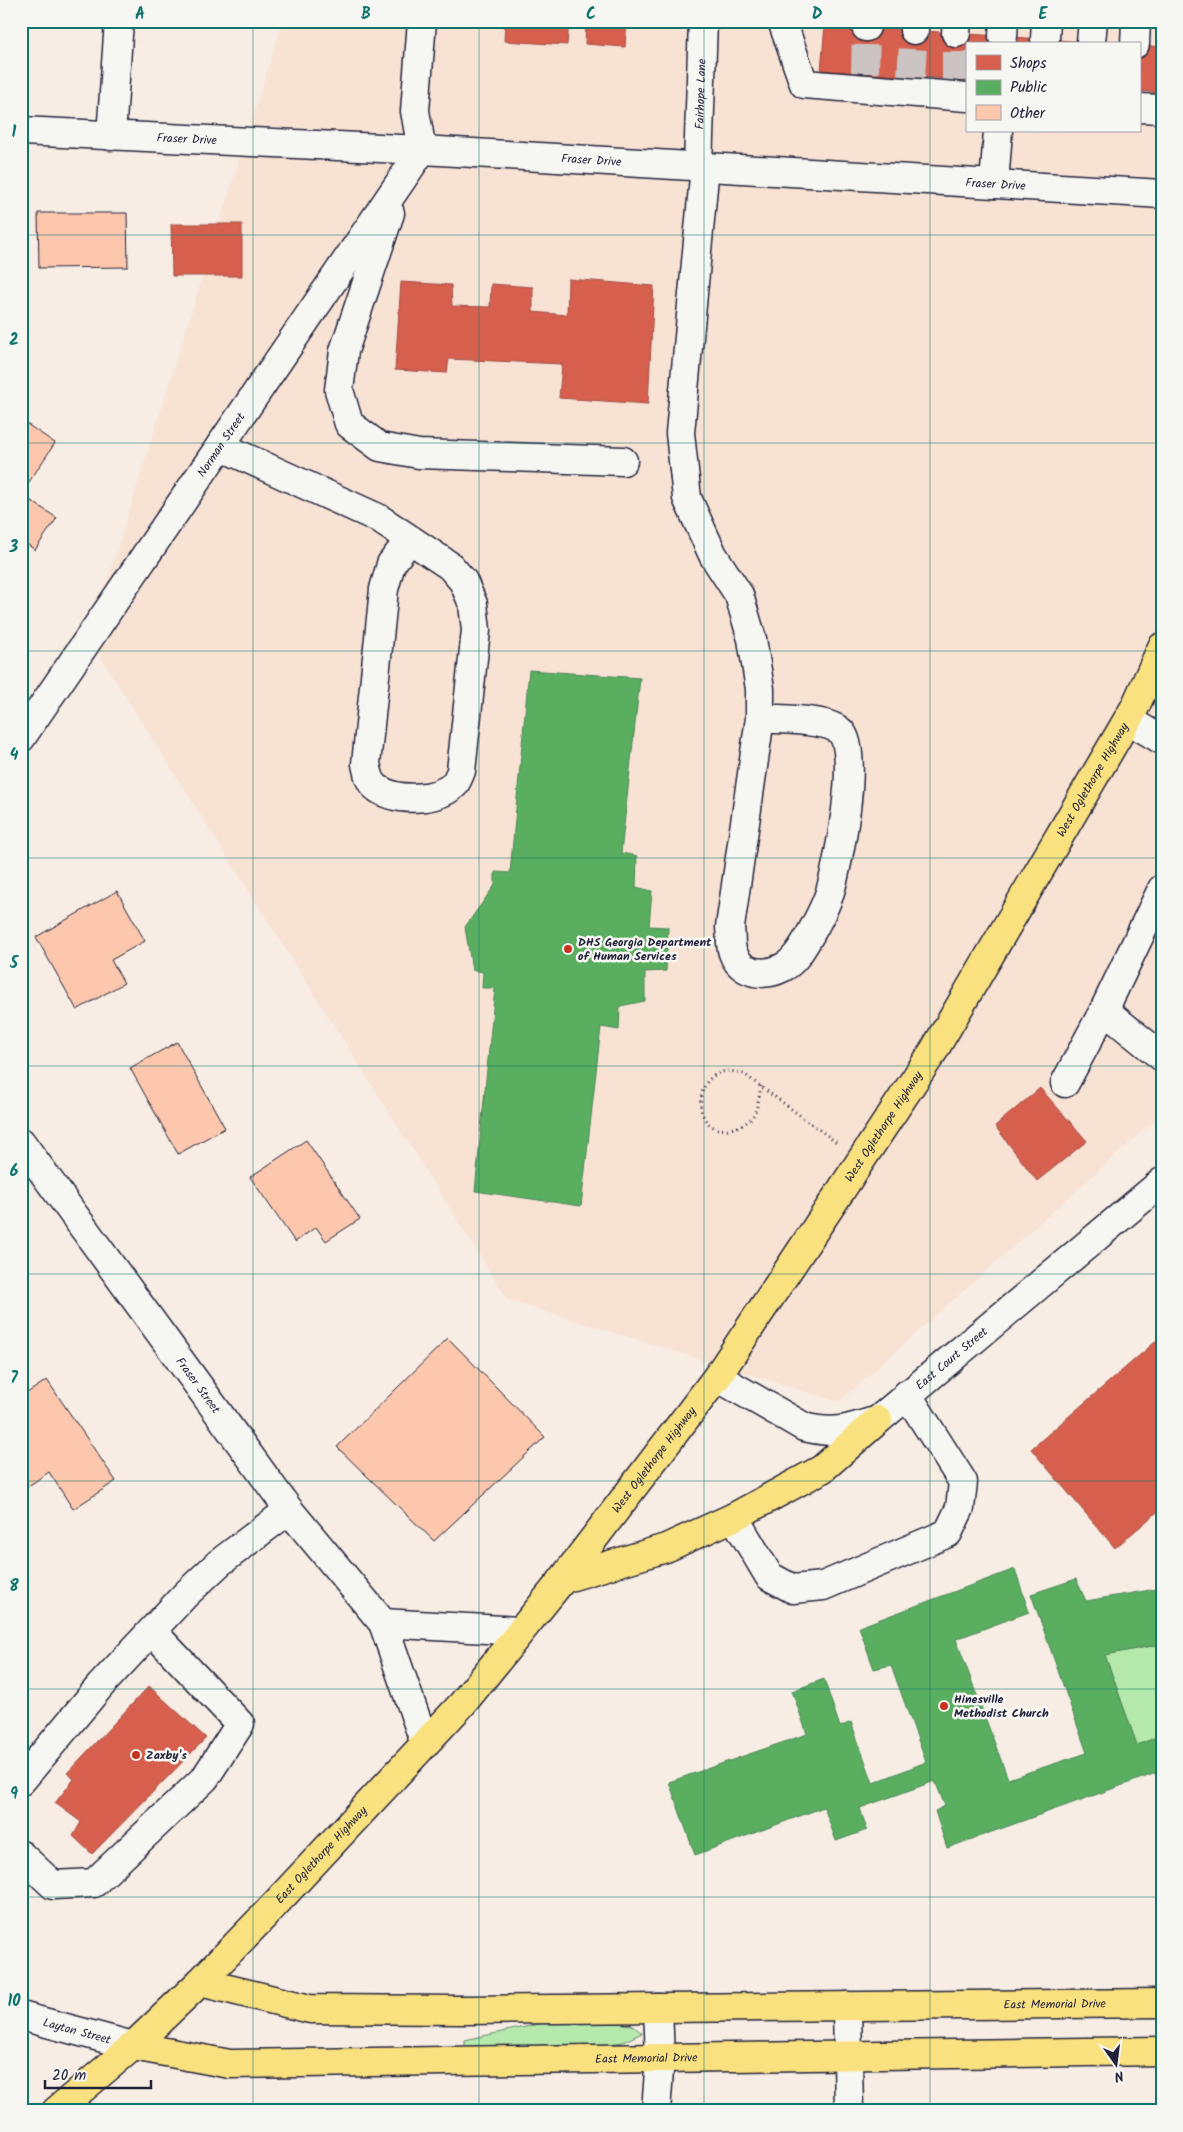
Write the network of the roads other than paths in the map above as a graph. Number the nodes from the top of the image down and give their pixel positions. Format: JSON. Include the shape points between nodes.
{"nodes":[{"id":1,"x":119,"y":21,"type":"edge"},
{"id":2,"x":422,"y":21,"type":"edge"},
{"id":3,"x":703,"y":21,"type":"edge"},
{"id":4,"x":782,"y":21,"type":"edge"},
{"id":5,"x":1136,"y":21,"type":"edge"},
{"id":6,"x":1135,"y":42,"type":"edge"},
{"id":7,"x":959,"y":91,"type":"edge"},
{"id":8,"x":1140,"y":108,"type":"edge"},
{"id":9,"x":1162,"y":109,"type":"edge"},
{"id":10,"x":21,"y":131,"type":"edge"},
{"id":11,"x":998,"y":132,"type":"edge"},
{"id":12,"x":111,"y":136,"type":"junction"},
{"id":13,"x":422,"y":150,"type":"junction"},
{"id":14,"x":702,"y":166,"type":"junction"},
{"id":15,"x":401,"y":180,"type":"junction"},
{"id":16,"x":994,"y":184,"type":"junction"},
{"id":17,"x":1162,"y":194,"type":"edge"},
{"id":18,"x":220,"y":446,"type":"junction"},
{"id":19,"x":623,"y":461,"type":"dead end"},
{"id":20,"x":410,"y":539,"type":"junction"},
{"id":21,"x":1162,"y":647,"type":"edge"},
{"id":22,"x":760,"y":718,"type":"junction"},
{"id":23,"x":1128,"y":720,"type":"junction"},
{"id":24,"x":21,"y":738,"type":"edge"},
{"id":25,"x":1162,"y":740,"type":"edge"},
{"id":26,"x":1162,"y":889,"type":"edge"},
{"id":27,"x":1104,"y":1010,"type":"junction"},
{"id":28,"x":1162,"y":1057,"type":"edge"},
{"id":29,"x":1066,"y":1083,"type":"dead end"},
{"id":30,"x":21,"y":1142,"type":"edge"},
{"id":31,"x":1162,"y":1182,"type":"edge"},
{"id":32,"x":717,"y":1378,"type":"junction"},
{"id":33,"x":907,"y":1394,"type":"junction"},
{"id":34,"x":878,"y":1420,"type":"junction"},
{"id":35,"x":289,"y":1510,"type":"junction"},
{"id":36,"x":734,"y":1517,"type":"junction"},
{"id":37,"x":563,"y":1579,"type":"junction"},
{"id":38,"x":383,"y":1623,"type":"junction"},
{"id":39,"x":152,"y":1631,"type":"junction"},
{"id":40,"x":520,"y":1631,"type":"junction"},
{"id":41,"x":425,"y":1744,"type":"junction"},
{"id":42,"x":21,"y":1781,"type":"edge"},
{"id":43,"x":21,"y":1856,"type":"edge"},
{"id":44,"x":200,"y":1982,"type":"junction"},
{"id":45,"x":1162,"y":2003,"type":"edge"},
{"id":46,"x":847,"y":2006,"type":"junction"},
{"id":47,"x":658,"y":2008,"type":"junction"},
{"id":48,"x":21,"y":2016,"type":"edge"},
{"id":49,"x":133,"y":2046,"type":"junction"},
{"id":50,"x":1162,"y":2051,"type":"edge"},
{"id":51,"x":848,"y":2055,"type":"junction"},
{"id":52,"x":660,"y":2058,"type":"junction"},
{"id":53,"x":56,"y":2111,"type":"edge"},
{"id":54,"x":656,"y":2111,"type":"edge"},
{"id":55,"x":849,"y":2111,"type":"edge"}],
"edges":[{"from":1,"to":12,"type":"street"},
{"from":2,"to":13,"type":"street","via":[[415,111]]},
{"from":3,"to":14,"type":"street","name":"Fairhope Lane"},
{"from":4,"to":7,"type":"street","via":[[804,84],[864,81]]},
{"from":5,"to":6,"type":"street"},
{"from":8,"to":9,"type":"street"},
{"from":10,"to":12,"type":"street","name":"Fraser Drive"},
{"from":11,"to":16,"type":"street"},
{"from":12,"to":13,"type":"street","name":"Fraser Drive"},
{"from":13,"to":14,"type":"street","name":"Fraser Drive"},
{"from":13,"to":15,"type":"street","name":"Norman Street"},
{"from":14,"to":16,"type":"street","name":"Fraser Drive"},
{"from":14,"to":22,"type":"street","name":"Fairhope Lane","via":[[680,433],[687,498],[713,555],[739,596],[752,639],[760,688]]},
{"from":15,"to":18,"type":"street","name":"Norman Street"},
{"from":15,"to":19,"type":"street","via":[[344,352],[339,390],[349,424],[380,447],[419,454]]},
{"from":16,"to":17,"type":"street","name":"Fraser Drive"},
{"from":18,"to":20,"type":"street","via":[[378,518]]},
{"from":18,"to":24,"type":"street","name":"Norman Street"},
{"from":20,"to":20,"type":"street","via":[[450,566],[463,581],[473,604],[476,630],[461,771],[455,783],[444,792],[406,797],[376,787],[369,778],[366,764],[384,589],[391,564]]},
{"from":21,"to":23,"type":"main road","name":"West Oglethorpe Highway"},
{"from":22,"to":22,"type":"street","name":"Fairhope Lane","via":[[730,927],[732,953],[742,968],[758,974],[778,971],[797,957],[828,896],[839,852],[851,762],[848,745],[841,732],[828,724]]},
{"from":23,"to":25,"type":"street"},
{"from":23,"to":32,"type":"main road","name":"West Oglethorpe Highway","via":[[932,1052]]},
{"from":26,"to":27,"type":"street"},
{"from":27,"to":28,"type":"street"},
{"from":27,"to":29,"type":"street"},
{"from":30,"to":35,"type":"street","name":"Fraser Street"},
{"from":31,"to":33,"type":"street","name":"East Court Street"},
{"from":32,"to":34,"type":"street","name":"East Court Street","via":[[791,1421],[811,1429],[840,1432]]},
{"from":32,"to":37,"type":"main road","name":"West Oglethorpe Highway"},
{"from":33,"to":34,"type":"street","name":"East Court Street"},
{"from":33,"to":36,"type":"street","via":[[963,1482],[960,1508],[948,1533],[822,1586],[793,1589],[769,1576]]},
{"from":34,"to":36,"type":"main road","via":[[822,1469]]},
{"from":35,"to":38,"type":"street","name":"Fraser Street"},
{"from":35,"to":39,"type":"street","via":[[219,1563]]},
{"from":36,"to":37,"type":"main road","via":[[666,1548]]},
{"from":37,"to":40,"type":"main road","name":"East Oglethorpe Highway"},
{"from":38,"to":40,"type":"street"},
{"from":38,"to":41,"type":"street","name":"Fraser Street"},
{"from":39,"to":42,"type":"street"},
{"from":39,"to":43,"type":"street","via":[[240,1724],[205,1778],[94,1883],[53,1885]]},
{"from":40,"to":41,"type":"main road","name":"East Oglethorpe Highway"},
{"from":41,"to":44,"type":"main road","name":"East Oglethorpe Highway"},
{"from":44,"to":47,"type":"main road","name":"East Memorial Drive","via":[[310,2009]]},
{"from":44,"to":49,"type":"main road","name":"East Oglethorpe Highway"},
{"from":45,"to":46,"type":"main road","name":"East Memorial Drive"},
{"from":46,"to":47,"type":"main road","name":"East Memorial Drive"},
{"from":46,"to":51,"type":"street"},
{"from":47,"to":52,"type":"street"},
{"from":48,"to":49,"type":"street","name":"Layton Street"},
{"from":49,"to":52,"type":"main road","name":"East Memorial Drive","via":[[230,2064]]},
{"from":49,"to":53,"type":"main road","name":"East Oglethorpe Highway"},
{"from":50,"to":51,"type":"main road","name":"East Memorial Drive"},
{"from":51,"to":52,"type":"main road","name":"East Memorial Drive"},
{"from":51,"to":55,"type":"street"},
{"from":52,"to":54,"type":"street"}]}
